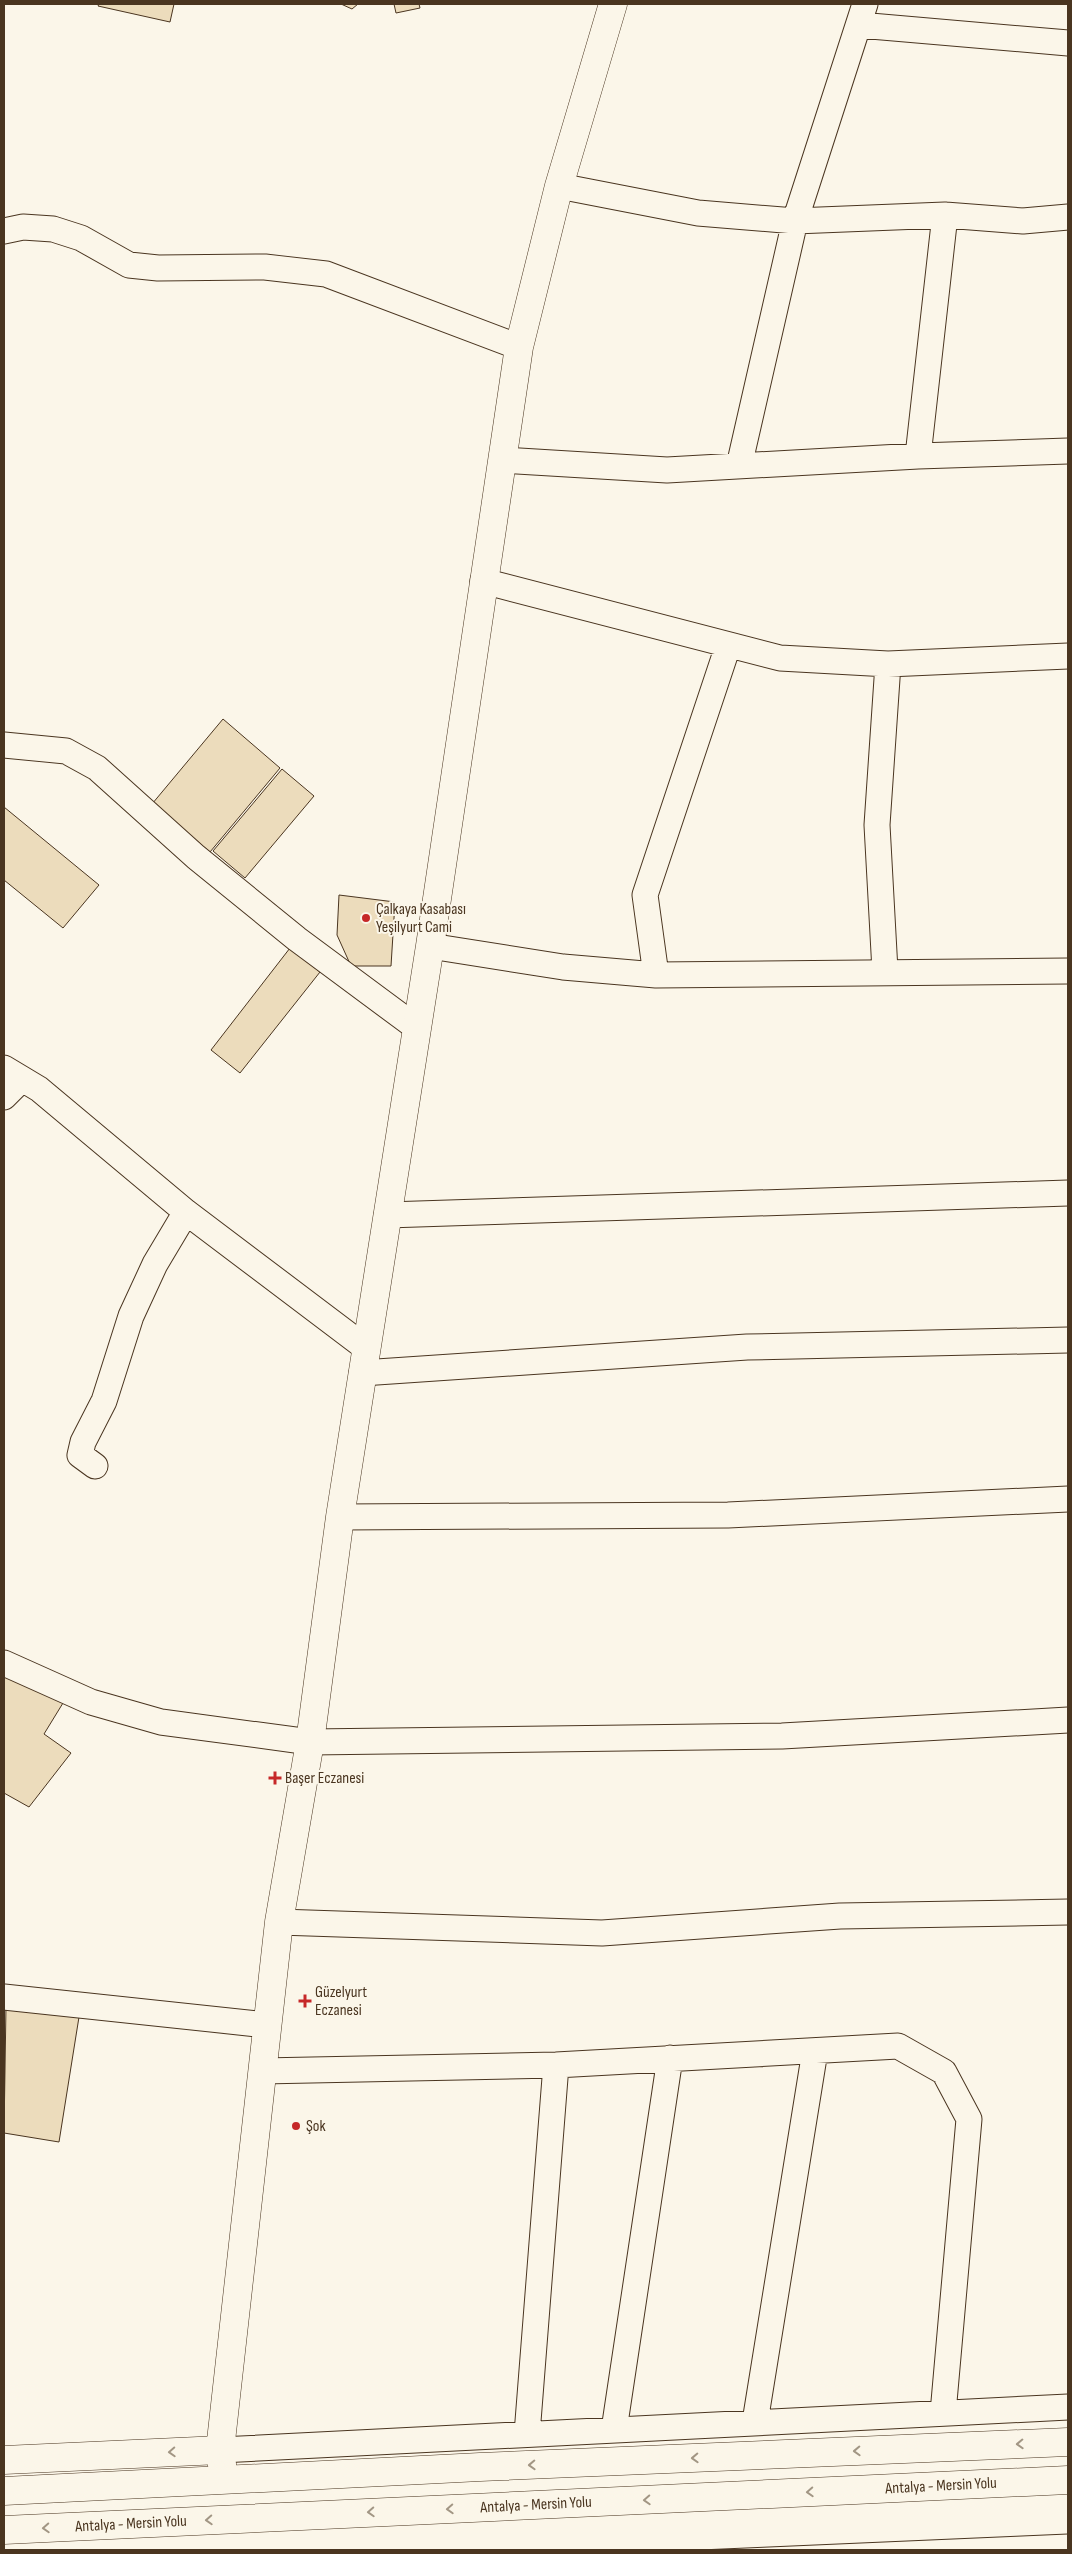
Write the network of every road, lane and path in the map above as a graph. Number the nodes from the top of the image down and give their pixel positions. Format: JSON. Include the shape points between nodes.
{"nodes":[{"id":1,"x":612,"y":4,"type":"edge"},
{"id":2,"x":862,"y":14,"type":"edge"},
{"id":3,"x":1068,"y":43,"type":"edge"},
{"id":4,"x":559,"y":186,"type":"junction"},
{"id":5,"x":945,"y":215,"type":"junction"},
{"id":6,"x":1068,"y":217,"type":"edge"},
{"id":7,"x":794,"y":221,"type":"junction"},
{"id":8,"x":4,"y":230,"type":"edge"},
{"id":9,"x":519,"y":347,"type":"junction"},
{"id":10,"x":1068,"y":451,"type":"edge"},
{"id":11,"x":918,"y":456,"type":"junction"},
{"id":12,"x":502,"y":460,"type":"junction"},
{"id":13,"x":740,"y":466,"type":"junction"},
{"id":14,"x":483,"y":581,"type":"junction"},
{"id":15,"x":728,"y":646,"type":"junction"},
{"id":16,"x":1068,"y":656,"type":"edge"},
{"id":17,"x":888,"y":664,"type":"junction"},
{"id":18,"x":4,"y":745,"type":"edge"},
{"id":19,"x":430,"y":946,"type":"junction"},
{"id":20,"x":885,"y":971,"type":"junction"},
{"id":21,"x":1068,"y":971,"type":"edge"},
{"id":22,"x":656,"y":975,"type":"junction"},
{"id":23,"x":417,"y":1028,"type":"junction"},
{"id":24,"x":13,"y":1074,"type":"edge"},
{"id":25,"x":4,"y":1097,"type":"edge"},
{"id":26,"x":1068,"y":1193,"type":"edge"},
{"id":27,"x":186,"y":1212,"type":"junction"},
{"id":28,"x":387,"y":1215,"type":"junction"},
{"id":29,"x":1068,"y":1340,"type":"edge"},
{"id":30,"x":364,"y":1360,"type":"junction"},
{"id":31,"x":95,"y":1466,"type":"dead end"},
{"id":32,"x":1068,"y":1499,"type":"edge"},
{"id":33,"x":340,"y":1517,"type":"junction"},
{"id":34,"x":4,"y":1663,"type":"edge"},
{"id":35,"x":1068,"y":1720,"type":"edge"},
{"id":36,"x":310,"y":1742,"type":"junction"},
{"id":37,"x":1068,"y":1912,"type":"edge"},
{"id":38,"x":279,"y":1922,"type":"junction"},
{"id":39,"x":4,"y":1997,"type":"edge"},
{"id":40,"x":267,"y":2025,"type":"junction"},
{"id":41,"x":815,"y":2050,"type":"junction"},
{"id":42,"x":670,"y":2058,"type":"junction"},
{"id":43,"x":556,"y":2065,"type":"junction"},
{"id":44,"x":262,"y":2072,"type":"junction"},
{"id":45,"x":1068,"y":2406,"type":"edge"},
{"id":46,"x":944,"y":2413,"type":"junction"},
{"id":47,"x":756,"y":2422,"type":"junction"},
{"id":48,"x":614,"y":2430,"type":"junction"},
{"id":49,"x":527,"y":2434,"type":"junction"},
{"id":50,"x":1068,"y":2442,"type":"edge"},
{"id":51,"x":220,"y":2450,"type":"junction"},
{"id":52,"x":4,"y":2460,"type":"edge"},
{"id":53,"x":224,"y":2480,"type":"junction"},
{"id":54,"x":1068,"y":2480,"type":"edge"},
{"id":55,"x":4,"y":2491,"type":"edge"},
{"id":56,"x":4,"y":2530,"type":"edge"}],
"edges":[{"from":1,"to":4,"type":"main road"},
{"from":2,"to":3,"type":"street"},
{"from":2,"to":7,"type":"street"},
{"from":4,"to":7,"type":"street","via":[[698,213]]},
{"from":4,"to":9,"type":"main road"},
{"from":5,"to":6,"type":"street","via":[[1023,220]]},
{"from":5,"to":7,"type":"street"},
{"from":5,"to":11,"type":"street"},
{"from":7,"to":13,"type":"street"},
{"from":8,"to":9,"type":"street","via":[[23,227],[53,229],[81,238],[129,265],[158,268],[265,267],[326,274]]},
{"from":9,"to":12,"type":"main road"},
{"from":10,"to":11,"type":"street"},
{"from":11,"to":13,"type":"street"},
{"from":12,"to":13,"type":"street","via":[[667,470]]},
{"from":12,"to":14,"type":"main road"},
{"from":14,"to":15,"type":"street"},
{"from":14,"to":19,"type":"main road"},
{"from":15,"to":17,"type":"street","via":[[780,658]]},
{"from":15,"to":22,"type":"street","via":[[645,895]]},
{"from":16,"to":17,"type":"street"},
{"from":17,"to":20,"type":"street","via":[[877,825]]},
{"from":18,"to":23,"type":"street","via":[[66,751],[97,768],[196,857],[297,939]]},
{"from":19,"to":22,"type":"street","via":[[563,967]]},
{"from":19,"to":23,"type":"main road"},
{"from":20,"to":21,"type":"street"},
{"from":20,"to":22,"type":"street"},
{"from":23,"to":28,"type":"main road"},
{"from":24,"to":25,"type":"street"},
{"from":24,"to":27,"type":"street","via":[[39,1089]]},
{"from":26,"to":28,"type":"street"},
{"from":27,"to":30,"type":"street"},
{"from":27,"to":31,"type":"street","via":[[155,1264],[131,1316],[104,1401],[83,1442],[80,1455]]},
{"from":28,"to":30,"type":"main road"},
{"from":29,"to":30,"type":"street"},
{"from":30,"to":33,"type":"main road"},
{"from":32,"to":33,"type":"street","via":[[728,1515]]},
{"from":33,"to":36,"type":"main road"},
{"from":34,"to":36,"type":"street","via":[[91,1702],[161,1722]]},
{"from":35,"to":36,"type":"street","via":[[782,1736]]},
{"from":36,"to":38,"type":"main road"},
{"from":37,"to":38,"type":"street","via":[[840,1916],[602,1934]]},
{"from":38,"to":40,"type":"main road"},
{"from":39,"to":40,"type":"street"},
{"from":40,"to":44,"type":"main road"},
{"from":41,"to":42,"type":"street"},
{"from":41,"to":46,"type":"street","via":[[898,2046],[944,2072],[969,2118]]},
{"from":41,"to":47,"type":"street"},
{"from":42,"to":43,"type":"street"},
{"from":42,"to":48,"type":"street"},
{"from":43,"to":44,"type":"street"},
{"from":43,"to":49,"type":"street"},
{"from":44,"to":51,"type":"main road"},
{"from":45,"to":46,"type":"street"},
{"from":46,"to":47,"type":"street"},
{"from":47,"to":48,"type":"street"},
{"from":48,"to":49,"type":"street"},
{"from":49,"to":51,"type":"street"},
{"from":50,"to":53,"type":"main road","one_way":true},
{"from":51,"to":52,"type":"main road","one_way":true},
{"from":51,"to":53,"type":"main road"},
{"from":53,"to":55,"type":"main road"},
{"from":54,"to":56,"type":"main road","name":"Antalya - Mersin Yolu","one_way":true}]}
